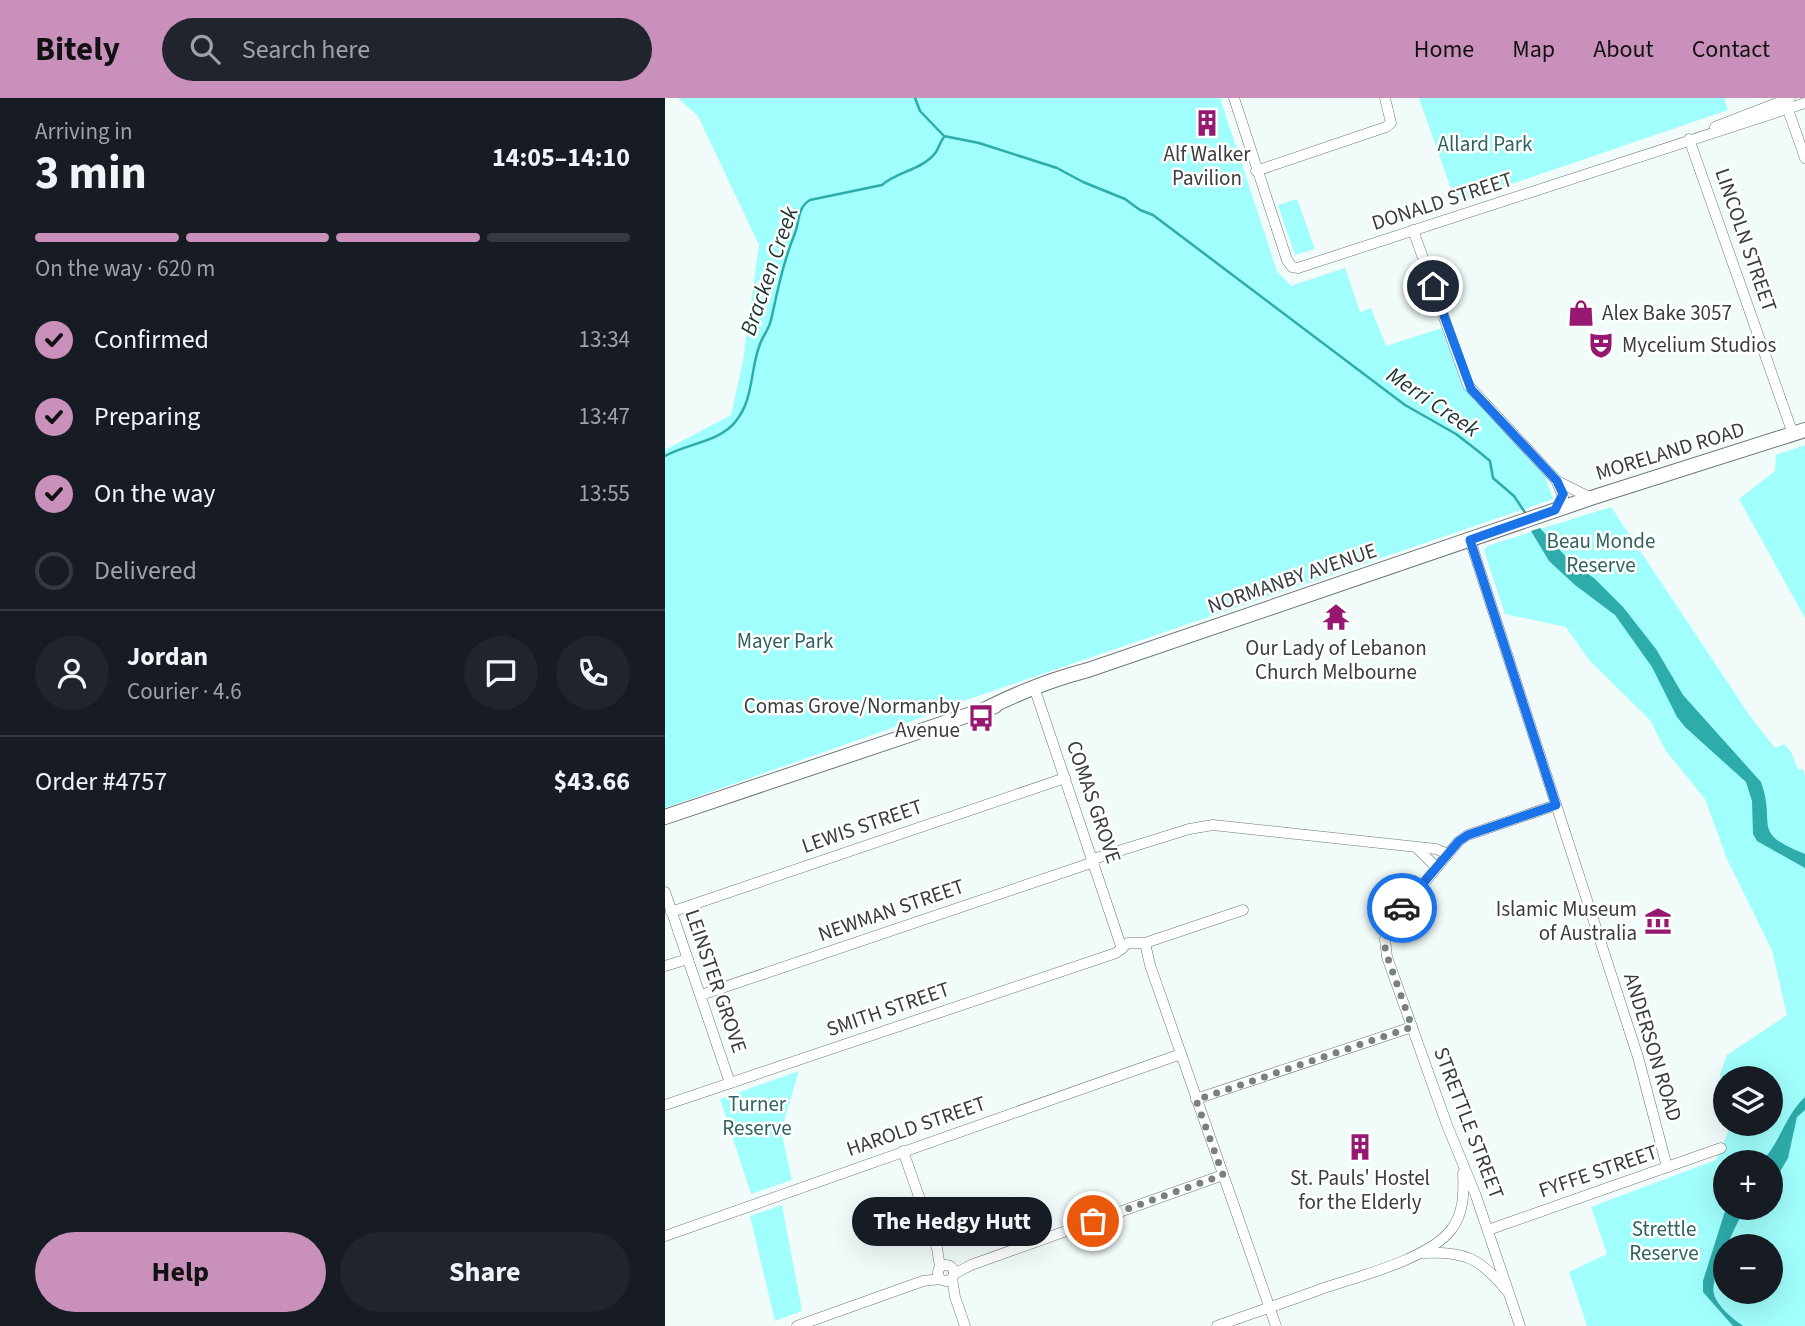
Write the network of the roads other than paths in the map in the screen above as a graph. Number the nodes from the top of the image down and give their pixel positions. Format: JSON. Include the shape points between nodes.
{"nodes":[{"id":1,"x":1234,"y":98,"type":"edge"},
{"id":2,"x":1385,"y":98,"type":"edge"},
{"id":3,"x":1787,"y":102,"type":"edge"},
{"id":4,"x":1805,"y":103,"type":"edge"},
{"id":5,"x":1689,"y":139,"type":"junction"},
{"id":6,"x":1805,"y":158,"type":"edge"},
{"id":7,"x":1256,"y":171,"type":"junction"},
{"id":8,"x":1413,"y":230,"type":"junction"},
{"id":9,"x":1799,"y":432,"type":"edge"},
{"id":10,"x":1557,"y":481,"type":"junction"},
{"id":11,"x":1591,"y":498,"type":"junction"},
{"id":12,"x":1553,"y":511,"type":"junction"},
{"id":13,"x":1509,"y":527,"type":"joint"},
{"id":14,"x":1470,"y":540,"type":"junction"},
{"id":15,"x":1035,"y":690,"type":"junction"},
{"id":16,"x":1065,"y":778,"type":"junction"},
{"id":17,"x":1556,"y":805,"type":"junction"},
{"id":18,"x":665,"y":817,"type":"edge"},
{"id":19,"x":1417,"y":848,"type":"junction"},
{"id":20,"x":1448,"y":854,"type":"junction"},
{"id":21,"x":1093,"y":860,"type":"junction"},
{"id":22,"x":1436,"y":867,"type":"junction"},
{"id":23,"x":665,"y":892,"type":"edge"},
{"id":24,"x":1243,"y":909,"type":"dead end"},
{"id":25,"x":671,"y":912,"type":"junction"},
{"id":26,"x":1125,"y":946,"type":"junction"},
{"id":27,"x":1142,"y":947,"type":"junction"},
{"id":28,"x":688,"y":958,"type":"junction"},
{"id":29,"x":665,"y":967,"type":"edge"},
{"id":30,"x":701,"y":995,"type":"junction"},
{"id":31,"x":1412,"y":1027,"type":"junction"},
{"id":32,"x":1181,"y":1054,"type":"junction"},
{"id":33,"x":730,"y":1083,"type":"junction"},
{"id":34,"x":1196,"y":1100,"type":"junction"},
{"id":35,"x":665,"y":1105,"type":"edge"},
{"id":36,"x":1721,"y":1148,"type":"dead end"},
{"id":37,"x":904,"y":1151,"type":"junction"},
{"id":38,"x":1462,"y":1165,"type":"junction"},
{"id":39,"x":1667,"y":1167,"type":"junction"},
{"id":40,"x":1223,"y":1175,"type":"junction"},
{"id":41,"x":1488,"y":1230,"type":"junction"},
{"id":42,"x":665,"y":1236,"type":"edge"},
{"id":43,"x":1420,"y":1253,"type":"junction"},
{"id":44,"x":946,"y":1273,"type":"junction"},
{"id":45,"x":1510,"y":1295,"type":"junction"},
{"id":46,"x":1270,"y":1307,"type":"junction"},
{"id":47,"x":797,"y":1326,"type":"edge"},
{"id":48,"x":965,"y":1326,"type":"edge"},
{"id":49,"x":1217,"y":1326,"type":"edge"},
{"id":50,"x":1276,"y":1326,"type":"edge"},
{"id":51,"x":1520,"y":1326,"type":"edge"}],
"edges":[{"from":1,"to":7,"type":"street"},
{"from":2,"to":7,"type":"street","via":[[1392,117],[1386,127]]},
{"from":3,"to":4,"type":"street","name":"DONALD STREET"},
{"from":3,"to":5,"type":"street","name":"DONALD STREET","via":[[1737,117]]},
{"from":3,"to":6,"type":"street"},
{"from":5,"to":8,"type":"street","name":"DONALD STREET"},
{"from":5,"to":9,"type":"street","name":"LINCOLN STREET"},
{"from":7,"to":8,"type":"street","name":"DONALD STREET","via":[[1292,267],[1302,268]]},
{"from":8,"to":10,"type":"street","via":[[1468,384]]},
{"from":9,"to":11,"type":"main road","name":"MORELAND ROAD"},
{"from":10,"to":11,"type":"street"},
{"from":10,"to":12,"type":"street","via":[[1563,497]]},
{"from":11,"to":12,"type":"main road","name":"MORELAND ROAD"},
{"from":12,"to":13,"type":"main road","name":"MORELAND ROAD"},
{"from":13,"to":14,"type":"main road","name":"NORMANBY AVENUE"},
{"from":14,"to":15,"type":"main road","name":"NORMANBY AVENUE"},
{"from":14,"to":17,"type":"street","name":"ANDERSON ROAD"},
{"from":15,"to":16,"type":"street","name":"COMAS GROVE"},
{"from":15,"to":18,"type":"main road","name":"NORMANBY AVENUE"},
{"from":16,"to":21,"type":"street","name":"COMAS GROVE"},
{"from":16,"to":25,"type":"street","name":"LEWIS STREET"},
{"from":17,"to":20,"type":"street","via":[[1468,835]]},
{"from":17,"to":39,"type":"street","name":"ANDERSON ROAD","via":[[1638,1058]]},
{"from":19,"to":20,"type":"street","name":"NEWMAN STREET"},
{"from":19,"to":21,"type":"street","name":"NEWMAN STREET","via":[[1213,825]]},
{"from":19,"to":22,"type":"street"},
{"from":20,"to":22,"type":"street"},
{"from":21,"to":26,"type":"street","name":"COMAS GROVE","via":[[1119,943]]},
{"from":21,"to":30,"type":"street","name":"NEWMAN STREET"},
{"from":22,"to":31,"type":"street","name":"STRETTLE STREET","via":[[1391,923],[1385,939]]},
{"from":23,"to":25,"type":"street","name":"LEINSTER GROVE"},
{"from":24,"to":27,"type":"street","name":"SMITH STREET"},
{"from":25,"to":28,"type":"street","name":"LEINSTER GROVE"},
{"from":26,"to":27,"type":"street","name":"SMITH STREET"},
{"from":26,"to":33,"type":"street","name":"SMITH STREET"},
{"from":27,"to":32,"type":"street"},
{"from":28,"to":29,"type":"street"},
{"from":28,"to":30,"type":"street","name":"LEINSTER GROVE"},
{"from":30,"to":33,"type":"street","name":"LEINSTER GROVE"},
{"from":31,"to":34,"type":"street"},
{"from":31,"to":38,"type":"street","name":"STRETTLE STREET"},
{"from":32,"to":34,"type":"street"},
{"from":32,"to":37,"type":"street","name":"HAROLD STREET"},
{"from":33,"to":35,"type":"street","name":"SMITH STREET"},
{"from":34,"to":40,"type":"street"},
{"from":36,"to":39,"type":"street","name":"FYFFE STREET"},
{"from":37,"to":42,"type":"street","name":"HAROLD STREET"},
{"from":37,"to":44,"type":"street"},
{"from":38,"to":41,"type":"street","name":"STRETTLE STREET"},
{"from":38,"to":43,"type":"street","via":[[1464,1195],[1458,1218],[1447,1235]]},
{"from":39,"to":41,"type":"street","name":"FYFFE STREET"},
{"from":40,"to":44,"type":"street"},
{"from":40,"to":46,"type":"street"},
{"from":41,"to":45,"type":"street","name":"STRETTLE STREET"},
{"from":43,"to":45,"type":"street","via":[[1457,1253],[1476,1260]]},
{"from":43,"to":46,"type":"street"},
{"from":44,"to":47,"type":"street"},
{"from":44,"to":48,"type":"street"},
{"from":45,"to":51,"type":"street","name":"STRETTLE STREET"},
{"from":46,"to":49,"type":"street"},
{"from":46,"to":50,"type":"street"}]}
